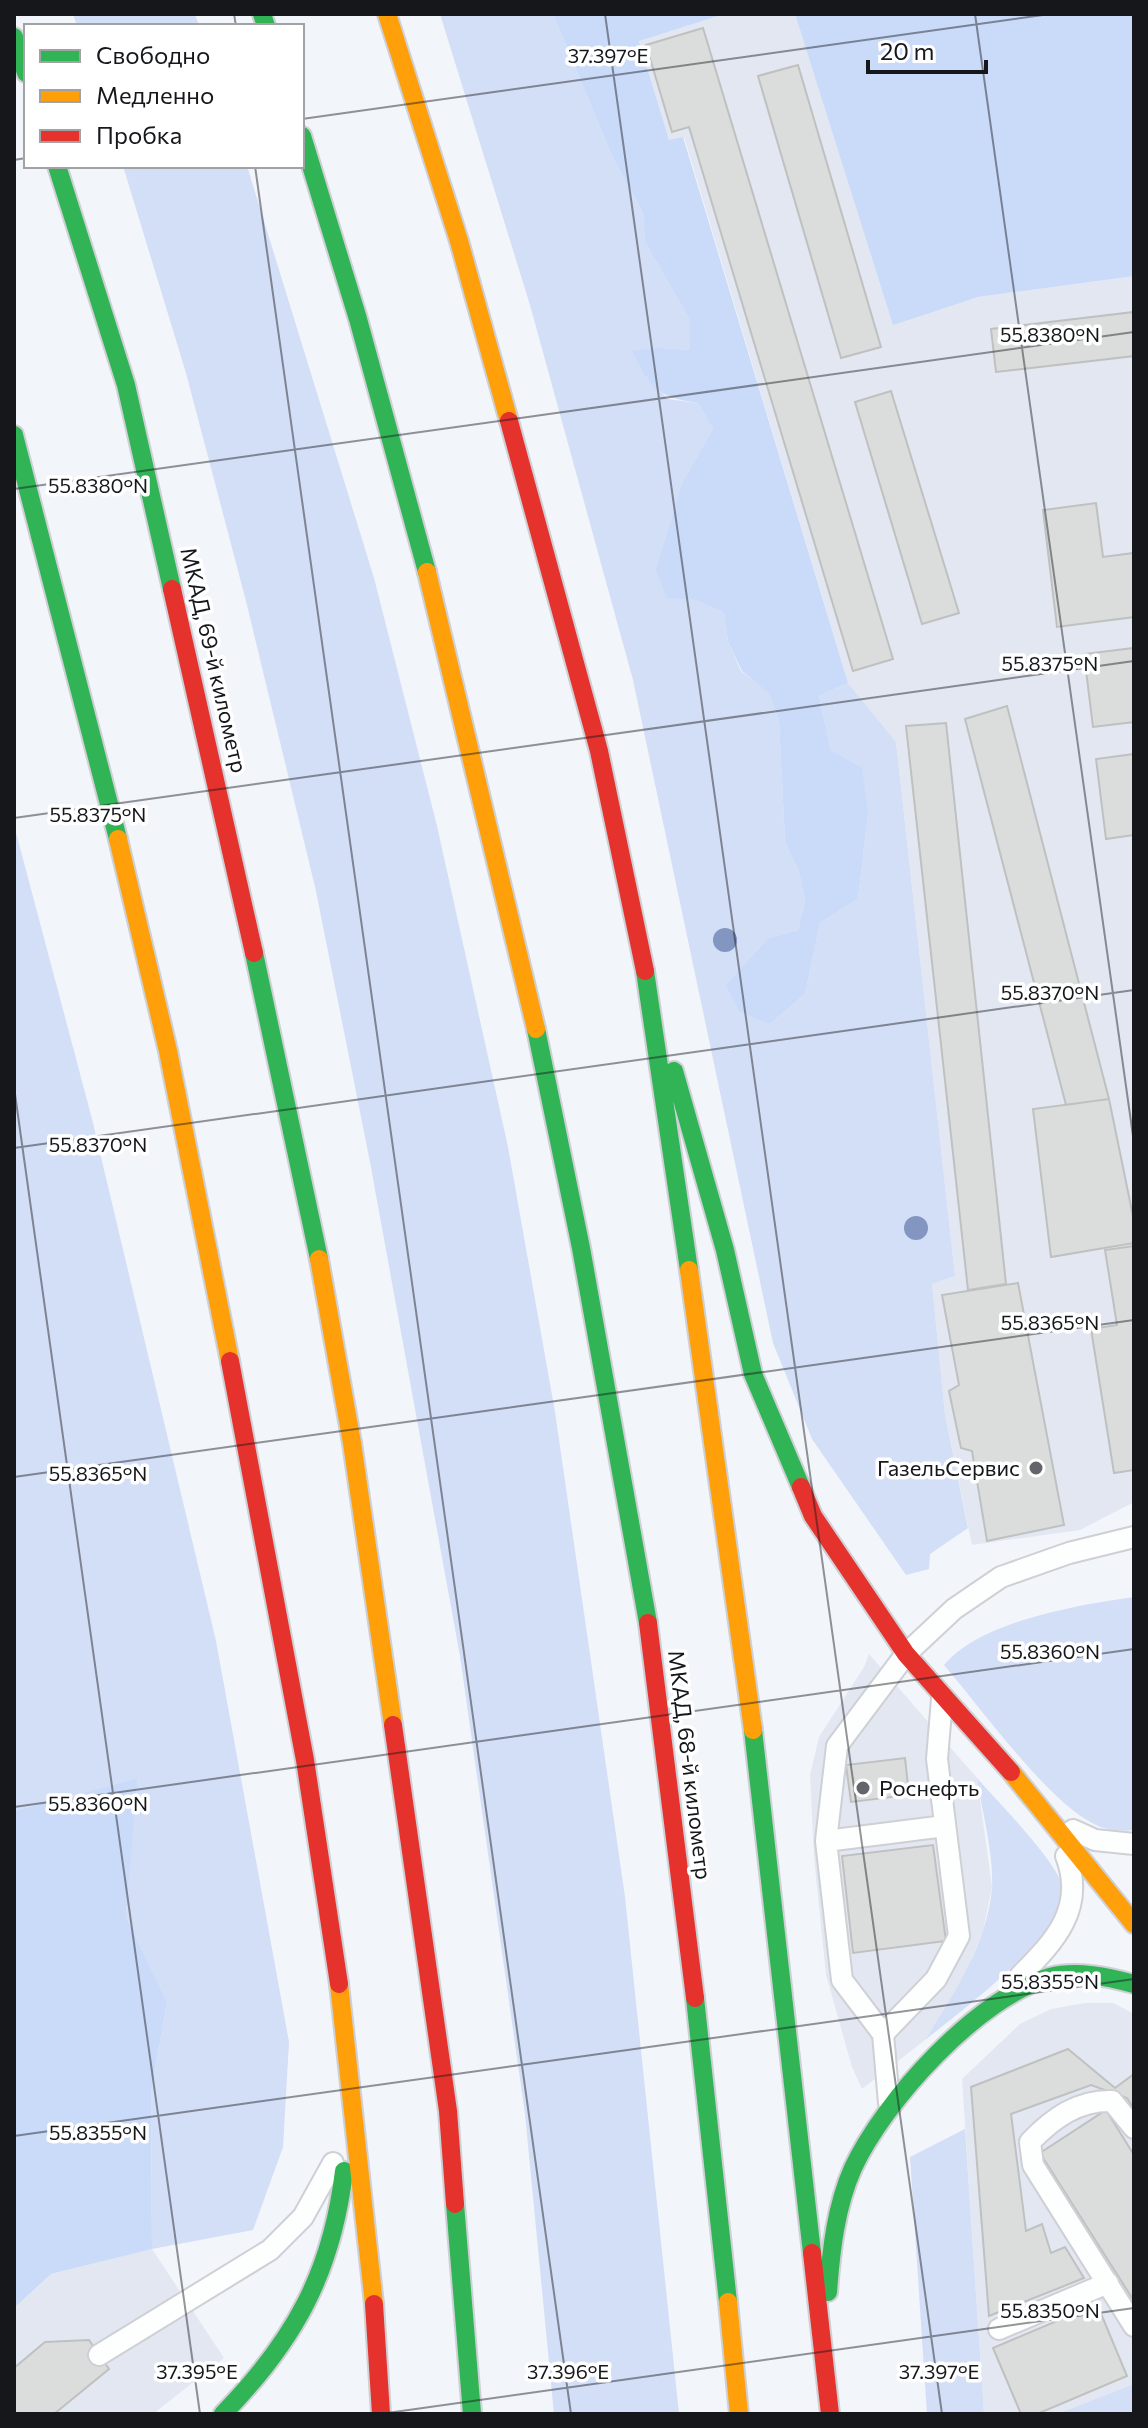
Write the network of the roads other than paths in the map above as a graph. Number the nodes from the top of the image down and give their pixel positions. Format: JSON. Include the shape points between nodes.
{"nodes":[{"id":1,"x":387,"y":14,"type":"edge"},
{"id":2,"x":14,"y":37,"type":"edge"},
{"id":3,"x":24,"y":67,"type":"edge"},
{"id":4,"x":304,"y":142,"type":"edge"},
{"id":5,"x":58,"y":168,"type":"edge"},
{"id":6,"x":14,"y":435,"type":"edge"},
{"id":7,"x":645,"y":969,"type":"junction"},
{"id":8,"x":1134,"y":1537,"type":"edge"},
{"id":9,"x":906,"y":1654,"type":"junction"},
{"id":10,"x":942,"y":1697,"type":"junction"},
{"id":11,"x":1047,"y":1812,"type":"junction"},
{"id":12,"x":945,"y":1826,"type":"junction"},
{"id":13,"x":826,"y":1841,"type":"junction"},
{"id":14,"x":1134,"y":1844,"type":"edge"},
{"id":15,"x":1134,"y":1924,"type":"edge"},
{"id":16,"x":1134,"y":1984,"type":"edge"},
{"id":17,"x":984,"y":2014,"type":"junction"},
{"id":18,"x":883,"y":2034,"type":"junction"},
{"id":19,"x":350,"y":2076,"type":"junction"},
{"id":20,"x":889,"y":2107,"type":"junction"},
{"id":21,"x":1134,"y":2128,"type":"edge"},
{"id":22,"x":346,"y":2138,"type":"junction"},
{"id":23,"x":1108,"y":2283,"type":"junction"},
{"id":24,"x":1134,"y":2326,"type":"edge"},
{"id":25,"x":999,"y":2329,"type":"dead end"},
{"id":26,"x":824,"y":2348,"type":"junction"},
{"id":27,"x":99,"y":2355,"type":"dead end"},
{"id":28,"x":223,"y":2414,"type":"edge"},
{"id":29,"x":381,"y":2414,"type":"edge"},
{"id":30,"x":472,"y":2414,"type":"edge"},
{"id":31,"x":739,"y":2414,"type":"edge"},
{"id":32,"x":830,"y":2414,"type":"edge"}],
"edges":[{"from":1,"to":7,"type":"main road","via":[[459,241],[542,535],[599,751]]},
{"from":2,"to":3,"type":"main road"},
{"from":4,"to":31,"type":"main road","name":"МКАД, 68-й километр","via":[[364,331],[427,561],[558,1127],[649,1630],[707,2082]]},
{"from":5,"to":30,"type":"main road","name":"МКАД, 69-й километр","via":[[126,385],[303,1171],[352,1443],[448,2111]]},
{"from":6,"to":19,"type":"main road","via":[[162,1024],[282,1614]]},
{"from":7,"to":9,"type":"main road","via":[[725,1250],[753,1374],[813,1516]]},
{"from":7,"to":26,"type":"main road","via":[[744,1647]]},
{"from":8,"to":9,"type":"lane","via":[[1001,1577],[954,1609]]},
{"from":9,"to":10,"type":"main road"},
{"from":9,"to":13,"type":"lane","via":[[837,1746]]},
{"from":10,"to":11,"type":"main road"},
{"from":10,"to":12,"type":"lane","via":[[937,1759]]},
{"from":11,"to":14,"type":"lane","via":[[1095,1840]]},
{"from":11,"to":15,"type":"main road"},
{"from":11,"to":17,"type":"lane","via":[[1070,1867],[1072,1906],[1063,1929]]},
{"from":12,"to":13,"type":"lane"},
{"from":12,"to":18,"type":"lane","via":[[959,1936],[936,1979]]},
{"from":13,"to":18,"type":"lane","via":[[842,1980]]},
{"from":16,"to":17,"type":"main road","via":[[1087,1975],[1049,1977],[1020,1988]]},
{"from":17,"to":20,"type":"main road"},
{"from":18,"to":20,"type":"lane"},
{"from":19,"to":22,"type":"main road"},
{"from":19,"to":29,"type":"main road","via":[[376,2314]]},
{"from":20,"to":26,"type":"main road","via":[[853,2166],[832,2232]]},
{"from":21,"to":23,"type":"lane","via":[[1112,2101],[1092,2100],[1048,2124],[1030,2142],[1033,2165]]},
{"from":22,"to":27,"type":"lane","via":[[303,2217],[270,2250]]},
{"from":22,"to":28,"type":"main road","via":[[332,2252],[305,2314]]},
{"from":23,"to":24,"type":"lane"},
{"from":23,"to":25,"type":"lane"},
{"from":26,"to":32,"type":"main road"}]}
